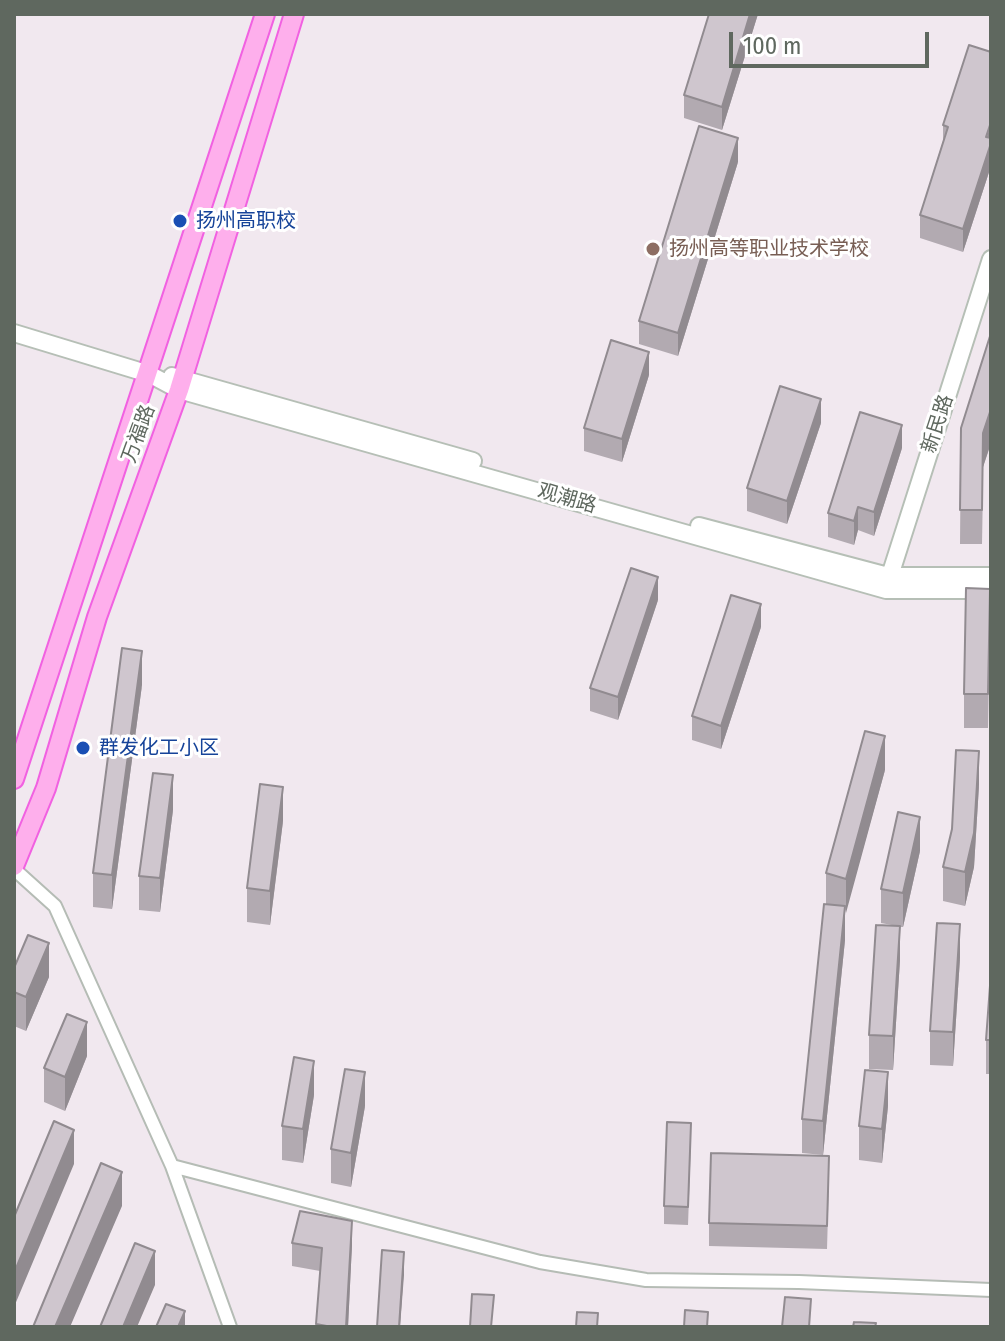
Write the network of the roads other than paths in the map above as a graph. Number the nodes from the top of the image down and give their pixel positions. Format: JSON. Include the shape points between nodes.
{"nodes":[{"id":1,"x":265,"y":14,"type":"edge"},
{"id":2,"x":294,"y":14,"type":"edge"},
{"id":3,"x":991,"y":259,"type":"edge"},
{"id":4,"x":14,"y":333,"type":"edge"},
{"id":5,"x":149,"y":374,"type":"junction"},
{"id":6,"x":180,"y":383,"type":"junction"},
{"id":7,"x":991,"y":576,"type":"edge"},
{"id":8,"x":887,"y":583,"type":"junction"},
{"id":9,"x":991,"y":590,"type":"edge"},
{"id":10,"x":14,"y":779,"type":"edge"},
{"id":11,"x":14,"y":867,"type":"edge"},
{"id":12,"x":172,"y":1166,"type":"junction"},
{"id":13,"x":991,"y":1290,"type":"edge"},
{"id":14,"x":230,"y":1327,"type":"edge"}],
"edges":[{"from":1,"to":5,"type":"main road","name":"万福路"},
{"from":2,"to":6,"type":"main road","name":"万福路"},
{"from":3,"to":8,"type":"street","name":"新民路"},
{"from":4,"to":5,"type":"street","name":"观潮路"},
{"from":5,"to":6,"type":"street","name":"观潮路"},
{"from":5,"to":10,"type":"main road","name":"万福路"},
{"from":6,"to":8,"type":"street","name":"观潮路"},
{"from":6,"to":11,"type":"main road","name":"万福路","via":[[97,617],[46,788]]},
{"from":7,"to":8,"type":"street","name":"观潮路"},
{"from":8,"to":9,"type":"street","name":"观潮路"},
{"from":11,"to":12,"type":"street","via":[[55,906]]},
{"from":12,"to":13,"type":"street","via":[[540,1262],[646,1280]]},
{"from":12,"to":14,"type":"street"}]}
